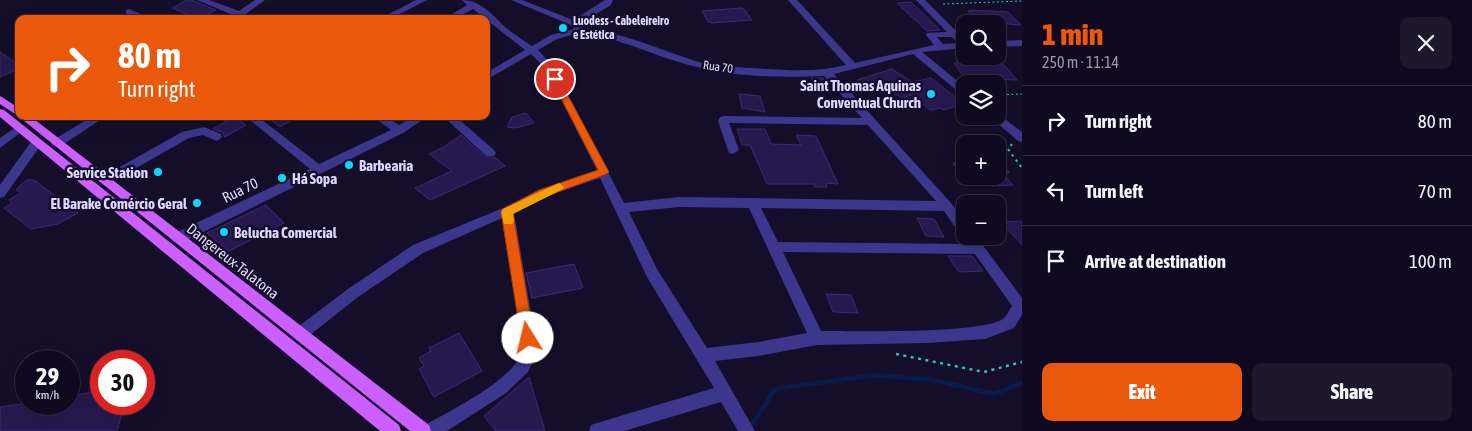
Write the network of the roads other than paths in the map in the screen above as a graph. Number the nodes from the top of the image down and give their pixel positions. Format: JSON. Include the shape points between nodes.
{"nodes":[{"id":1,"x":201,"y":0,"type":"edge"},
{"id":2,"x":261,"y":0,"type":"edge"},
{"id":3,"x":423,"y":0,"type":"edge"},
{"id":4,"x":515,"y":0,"type":"edge"},
{"id":5,"x":609,"y":0,"type":"edge"},
{"id":6,"x":792,"y":0,"type":"edge"},
{"id":7,"x":920,"y":0,"type":"edge"},
{"id":8,"x":470,"y":2,"type":"edge"},
{"id":9,"x":130,"y":12,"type":"dead end"},
{"id":10,"x":136,"y":15,"type":"edge"},
{"id":11,"x":234,"y":15,"type":"edge"},
{"id":12,"x":238,"y":15,"type":"edge"},
{"id":13,"x":392,"y":15,"type":"dead end"},
{"id":14,"x":453,"y":15,"type":"edge"},
{"id":15,"x":483,"y":15,"type":"edge"},
{"id":16,"x":490,"y":22,"type":"edge"},
{"id":17,"x":577,"y":26,"type":"junction"},
{"id":18,"x":954,"y":34,"type":"joint"},
{"id":19,"x":1022,"y":43,"type":"edge"},
{"id":20,"x":1006,"y":44,"type":"edge"},
{"id":21,"x":956,"y":45,"type":"edge"},
{"id":22,"x":940,"y":46,"type":"junction"},
{"id":23,"x":531,"y":50,"type":"junction"},
{"id":24,"x":915,"y":51,"type":"junction"},
{"id":25,"x":854,"y":67,"type":"junction"},
{"id":26,"x":827,"y":73,"type":"junction"},
{"id":27,"x":490,"y":76,"type":"edge"},
{"id":28,"x":956,"y":85,"type":"edge"},
{"id":29,"x":0,"y":98,"type":"edge"},
{"id":30,"x":15,"y":110,"type":"edge"},
{"id":31,"x":0,"y":112,"type":"edge"},
{"id":32,"x":15,"y":119,"type":"edge"},
{"id":33,"x":94,"y":120,"type":"edge"},
{"id":34,"x":255,"y":120,"type":"edge"},
{"id":35,"x":384,"y":120,"type":"edge"},
{"id":36,"x":416,"y":120,"type":"edge"},
{"id":37,"x":453,"y":120,"type":"edge"},
{"id":38,"x":21,"y":122,"type":"edge"},
{"id":39,"x":872,"y":122,"type":"junction"},
{"id":40,"x":1002,"y":125,"type":"edge"},
{"id":41,"x":400,"y":130,"type":"junction"},
{"id":42,"x":217,"y":137,"type":"dead end"},
{"id":43,"x":1019,"y":140,"type":"edge"},
{"id":44,"x":37,"y":142,"type":"junction"},
{"id":45,"x":57,"y":143,"type":"junction"},
{"id":46,"x":0,"y":144,"type":"edge"},
{"id":47,"x":733,"y":150,"type":"dead end"},
{"id":48,"x":490,"y":153,"type":"dead end"},
{"id":49,"x":319,"y":170,"type":"junction"},
{"id":50,"x":604,"y":172,"type":"junction"},
{"id":51,"x":104,"y":180,"type":"junction"},
{"id":52,"x":0,"y":194,"type":"edge"},
{"id":53,"x":753,"y":203,"type":"junction"},
{"id":54,"x":946,"y":206,"type":"junction"},
{"id":55,"x":620,"y":208,"type":"junction"},
{"id":56,"x":507,"y":212,"type":"junction"},
{"id":57,"x":956,"y":219,"type":"edge"},
{"id":58,"x":178,"y":238,"type":"junction"},
{"id":59,"x":975,"y":245,"type":"edge"},
{"id":60,"x":774,"y":247,"type":"junction"},
{"id":61,"x":978,"y":249,"type":"junction"},
{"id":62,"x":300,"y":334,"type":"junction"},
{"id":63,"x":817,"y":338,"type":"junction"},
{"id":64,"x":703,"y":355,"type":"junction"},
{"id":65,"x":724,"y":393,"type":"junction"},
{"id":66,"x":393,"y":431,"type":"edge"},
{"id":67,"x":423,"y":431,"type":"edge"},
{"id":68,"x":431,"y":431,"type":"edge"},
{"id":69,"x":597,"y":431,"type":"edge"},
{"id":70,"x":747,"y":431,"type":"edge"}],
"edges":[{"from":1,"to":11,"type":"street"},
{"from":2,"to":12,"type":"street"},
{"from":3,"to":13,"type":"street"},
{"from":4,"to":17,"type":"street"},
{"from":5,"to":17,"type":"street"},
{"from":6,"to":25,"type":"street"},
{"from":7,"to":18,"type":"street"},
{"from":8,"to":14,"type":"street"},
{"from":8,"to":15,"type":"street"},
{"from":9,"to":10,"type":"street"},
{"from":16,"to":23,"type":"street"},
{"from":17,"to":23,"type":"street","name":"Rua 70"},
{"from":17,"to":26,"type":"street","name":"Rua 70","via":[[723,69]]},
{"from":18,"to":22,"type":"street","via":[[930,35]]},
{"from":19,"to":20,"type":"street"},
{"from":21,"to":22,"type":"street","name":"Rua 70"},
{"from":22,"to":24,"type":"street","name":"Rua 70"},
{"from":23,"to":27,"type":"street","name":"Rua 70"},
{"from":23,"to":50,"type":"street","via":[[549,67]]},
{"from":24,"to":25,"type":"street","name":"Rua 70"},
{"from":24,"to":28,"type":"street"},
{"from":25,"to":26,"type":"street","name":"Rua 70"},
{"from":26,"to":39,"type":"street"},
{"from":29,"to":30,"type":"main road"},
{"from":31,"to":32,"type":"main road","name":"Dangereux-Talatona"},
{"from":33,"to":45,"type":"street"},
{"from":34,"to":49,"type":"street"},
{"from":35,"to":41,"type":"street"},
{"from":36,"to":41,"type":"street","name":"Rua 70"},
{"from":37,"to":48,"type":"street"},
{"from":38,"to":44,"type":"main road","name":"Dangereux-Talatona"},
{"from":38,"to":45,"type":"main road","name":"Dangereux-Talatona"},
{"from":38,"to":46,"type":"street"},
{"from":39,"to":47,"type":"street","via":[[724,119]]},
{"from":39,"to":54,"type":"street"},
{"from":40,"to":43,"type":"street"},
{"from":41,"to":49,"type":"street","name":"Rua 70"},
{"from":42,"to":51,"type":"street","via":[[204,131],[186,135]]},
{"from":44,"to":52,"type":"street"},
{"from":44,"to":66,"type":"main road","name":"Dangereux-Talatona"},
{"from":45,"to":51,"type":"main road","name":"Dangereux-Talatona"},
{"from":49,"to":58,"type":"street","name":"Rua 70"},
{"from":50,"to":55,"type":"street"},
{"from":50,"to":56,"type":"street","via":[[543,193]]},
{"from":51,"to":58,"type":"main road","name":"Dangereux-Talatona"},
{"from":53,"to":54,"type":"street"},
{"from":53,"to":55,"type":"street","via":[[679,202]]},
{"from":53,"to":60,"type":"street"},
{"from":54,"to":57,"type":"street"},
{"from":55,"to":64,"type":"street","via":[[652,273]]},
{"from":56,"to":62,"type":"street","via":[[418,249]]},
{"from":56,"to":68,"type":"street","via":[[528,338],[528,357],[518,373],[477,405]]},
{"from":58,"to":62,"type":"main road","name":"Dangereux-Talatona"},
{"from":59,"to":61,"type":"street"},
{"from":60,"to":61,"type":"street"},
{"from":60,"to":63,"type":"street"},
{"from":61,"to":63,"type":"street","via":[[1020,306],[1009,323],[985,332]]},
{"from":62,"to":67,"type":"main road","name":"Dangereux-Talatona"},
{"from":63,"to":64,"type":"street"},
{"from":64,"to":65,"type":"street"},
{"from":65,"to":69,"type":"street"},
{"from":65,"to":70,"type":"street"}]}
